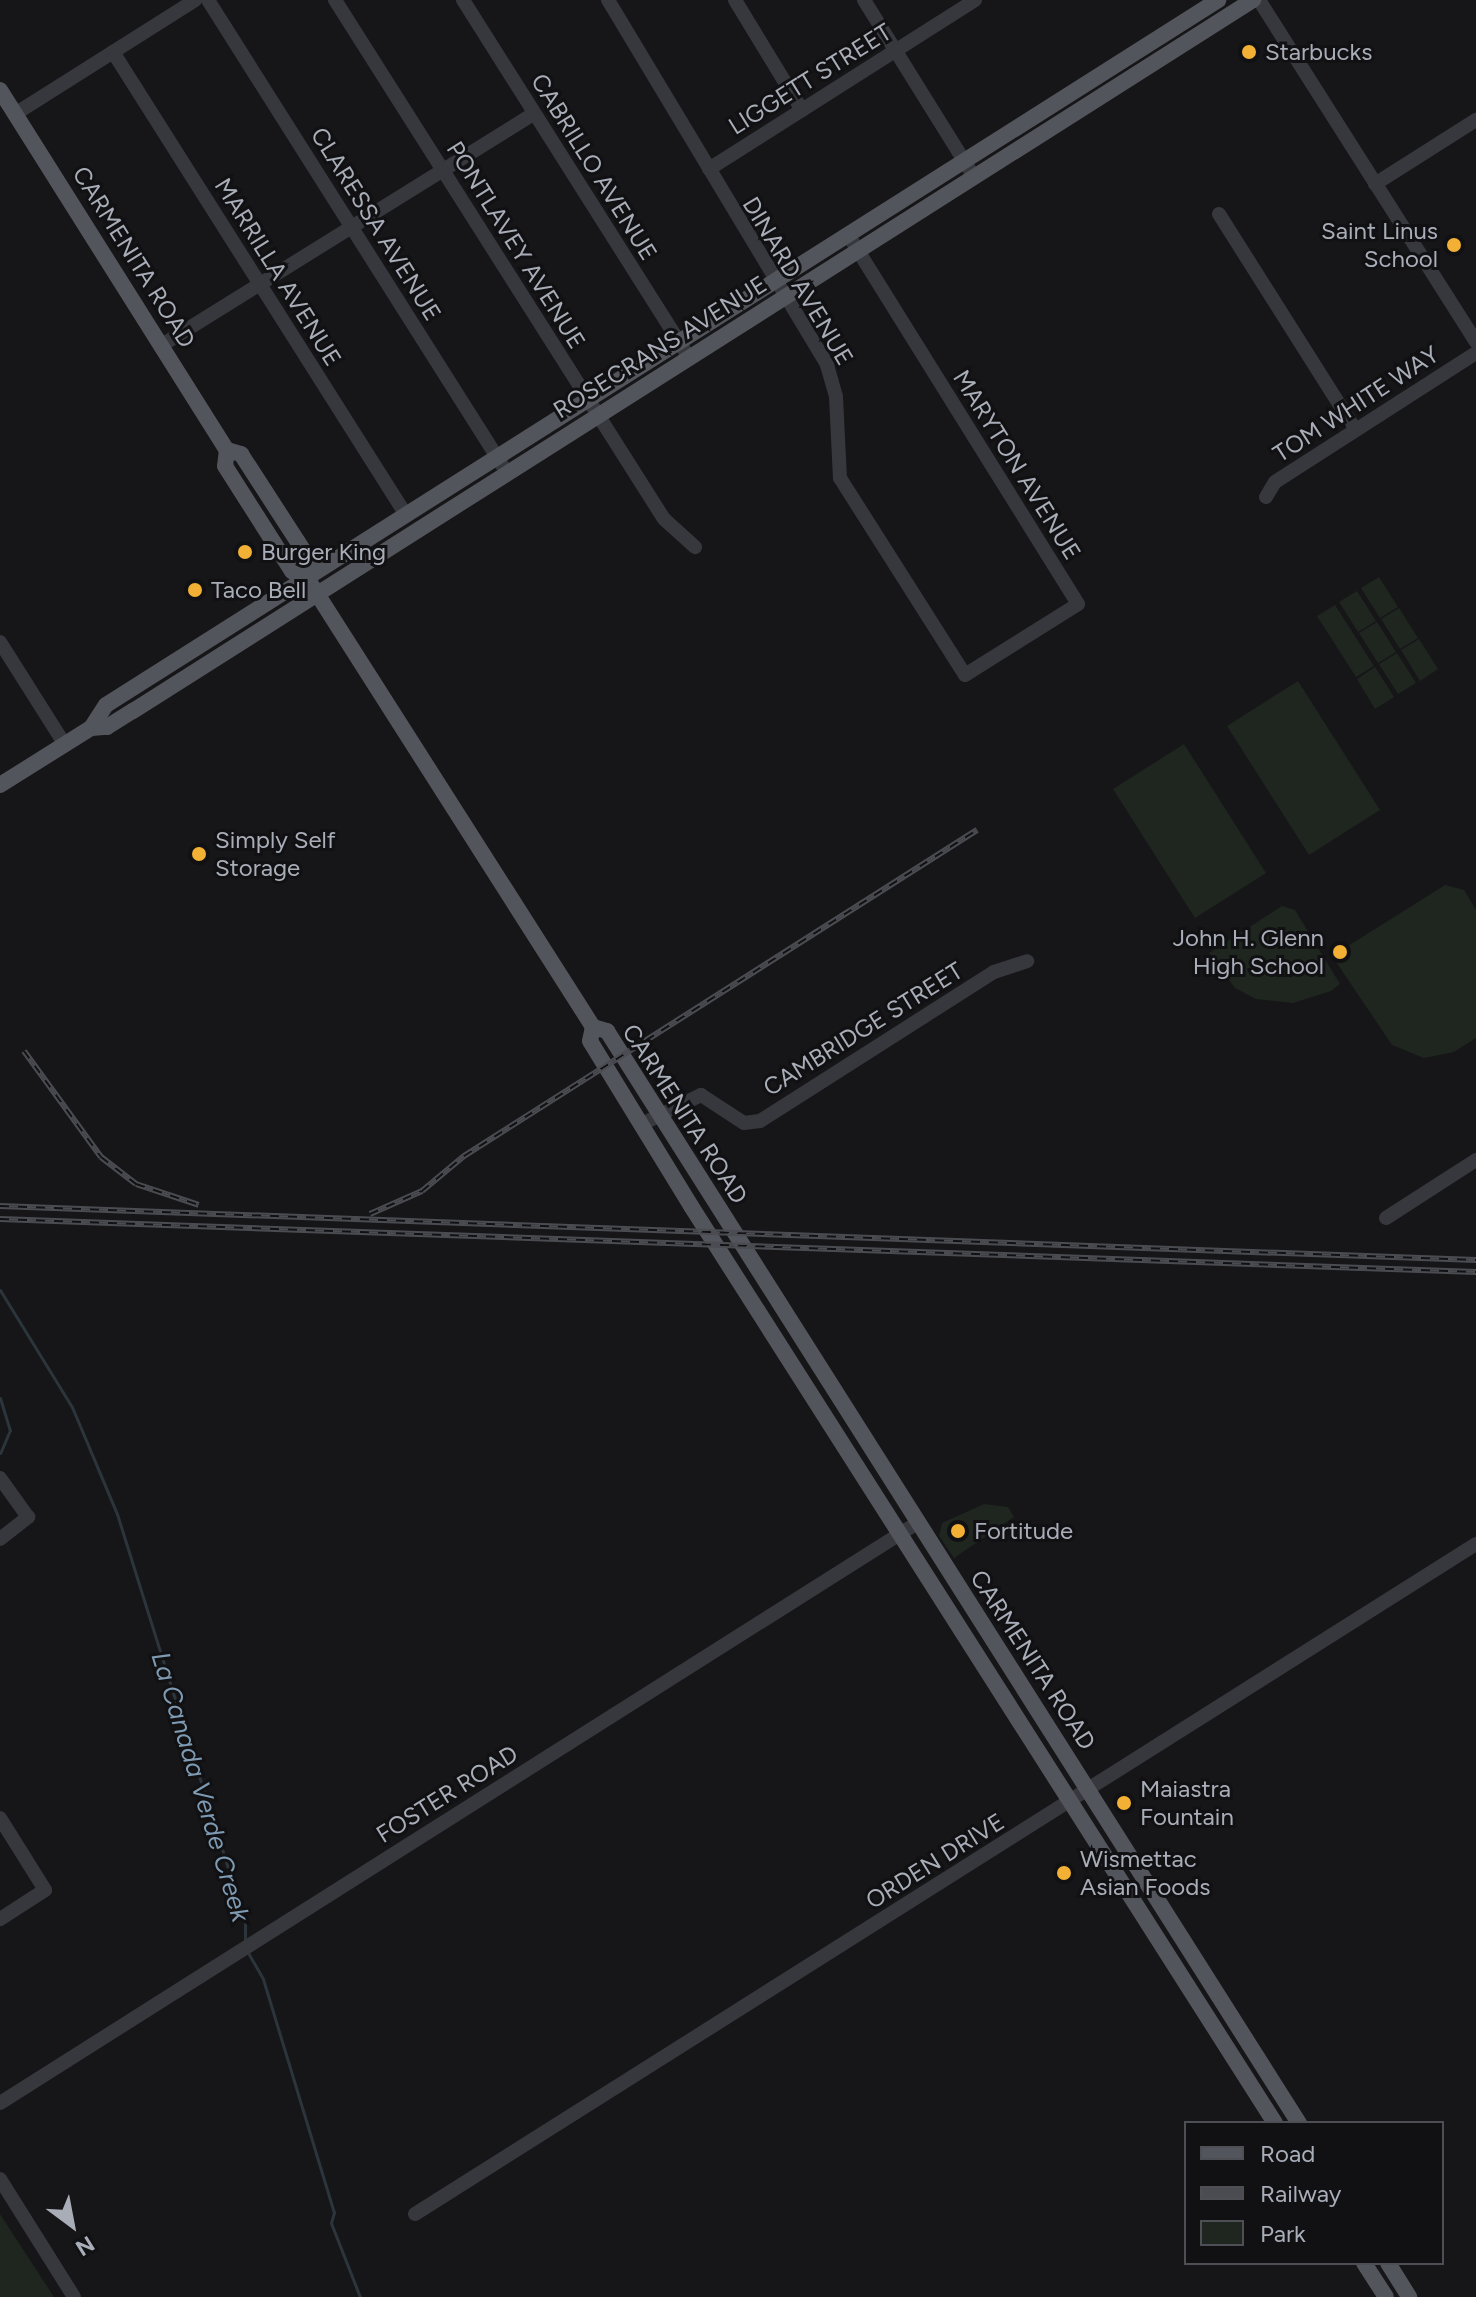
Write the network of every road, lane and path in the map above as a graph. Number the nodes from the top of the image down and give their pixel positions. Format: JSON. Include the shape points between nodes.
{"nodes":[{"id":1,"x":195,"y":0,"type":"edge"},
{"id":2,"x":208,"y":0,"type":"edge"},
{"id":3,"x":335,"y":0,"type":"edge"},
{"id":4,"x":463,"y":0,"type":"edge"},
{"id":5,"x":608,"y":0,"type":"edge"},
{"id":6,"x":735,"y":0,"type":"edge"},
{"id":7,"x":864,"y":0,"type":"edge"},
{"id":8,"x":975,"y":0,"type":"edge"},
{"id":9,"x":1218,"y":0,"type":"edge"},
{"id":10,"x":1253,"y":0,"type":"edge"},
{"id":11,"x":1259,"y":0,"type":"edge"},
{"id":12,"x":896,"y":51,"type":"junction"},
{"id":13,"x":113,"y":52,"type":"junction"},
{"id":14,"x":1129,"y":57,"type":"junction"},
{"id":15,"x":1137,"y":73,"type":"junction"},
{"id":16,"x":0,"y":90,"type":"edge"},
{"id":17,"x":802,"y":110,"type":"junction"},
{"id":18,"x":534,"y":113,"type":"junction"},
{"id":19,"x":15,"y":114,"type":"junction"},
{"id":20,"x":1476,"y":120,"type":"edge"},
{"id":21,"x":964,"y":161,"type":"junction"},
{"id":22,"x":709,"y":169,"type":"junction"},
{"id":23,"x":443,"y":171,"type":"junction"},
{"id":24,"x":974,"y":177,"type":"junction"},
{"id":25,"x":1375,"y":184,"type":"junction"},
{"id":26,"x":1219,"y":214,"type":"dead end"},
{"id":27,"x":353,"y":228,"type":"junction"},
{"id":28,"x":848,"y":235,"type":"junction"},
{"id":29,"x":857,"y":251,"type":"junction"},
{"id":30,"x":774,"y":282,"type":"junction"},
{"id":31,"x":261,"y":287,"type":"junction"},
{"id":32,"x":784,"y":297,"type":"junction"},
{"id":33,"x":679,"y":342,"type":"junction"},
{"id":34,"x":1476,"y":342,"type":"edge"},
{"id":35,"x":162,"y":345,"type":"junction"},
{"id":36,"x":1476,"y":353,"type":"edge"},
{"id":37,"x":689,"y":358,"type":"junction"},
{"id":38,"x":588,"y":400,"type":"junction"},
{"id":39,"x":598,"y":415,"type":"junction"},
{"id":40,"x":1355,"y":429,"type":"junction"},
{"id":41,"x":498,"y":457,"type":"junction"},
{"id":42,"x":507,"y":473,"type":"junction"},
{"id":43,"x":1266,"y":497,"type":"dead end"},
{"id":44,"x":406,"y":515,"type":"junction"},
{"id":45,"x":695,"y":547,"type":"dead end"},
{"id":46,"x":307,"y":578,"type":"junction"},
{"id":47,"x":317,"y":593,"type":"junction"},
{"id":48,"x":0,"y":642,"type":"edge"},
{"id":49,"x":965,"y":675,"type":"joint"},
{"id":50,"x":122,"y":695,"type":"junction"},
{"id":51,"x":133,"y":711,"type":"junction"},
{"id":52,"x":91,"y":728,"type":"junction"},
{"id":53,"x":65,"y":745,"type":"junction"},
{"id":54,"x":0,"y":785,"type":"edge"},
{"id":55,"x":1027,"y":961,"type":"dead end"},
{"id":56,"x":593,"y":1027,"type":"junction"},
{"id":57,"x":660,"y":1113,"type":"junction"},
{"id":58,"x":642,"y":1124,"type":"junction"},
{"id":59,"x":1476,"y":1160,"type":"edge"},
{"id":60,"x":1386,"y":1218,"type":"dead end"},
{"id":61,"x":0,"y":1478,"type":"edge"},
{"id":62,"x":917,"y":1523,"type":"junction"},
{"id":63,"x":900,"y":1533,"type":"junction"},
{"id":64,"x":0,"y":1539,"type":"edge"},
{"id":65,"x":1476,"y":1544,"type":"edge"},
{"id":66,"x":1088,"y":1790,"type":"junction"},
{"id":67,"x":1071,"y":1801,"type":"junction"},
{"id":68,"x":0,"y":1818,"type":"edge"},
{"id":69,"x":0,"y":1919,"type":"edge"},
{"id":70,"x":1224,"y":2006,"type":"junction"},
{"id":71,"x":1207,"y":2016,"type":"junction"},
{"id":72,"x":0,"y":2103,"type":"edge"},
{"id":73,"x":1274,"y":2121,"type":"edge"},
{"id":74,"x":1298,"y":2121,"type":"edge"},
{"id":75,"x":0,"y":2179,"type":"edge"},
{"id":76,"x":415,"y":2214,"type":"dead end"},
{"id":77,"x":1365,"y":2265,"type":"edge"},
{"id":78,"x":1389,"y":2265,"type":"edge"},
{"id":79,"x":74,"y":2297,"type":"edge"},
{"id":80,"x":1386,"y":2297,"type":"edge"},
{"id":81,"x":1409,"y":2297,"type":"edge"}],
"edges":[{"from":1,"to":13,"type":"street"},
{"from":2,"to":27,"type":"street","name":"CLARESSA AVENUE"},
{"from":3,"to":23,"type":"street","name":"PONTLAVEY AVENUE"},
{"from":4,"to":18,"type":"street","name":"CABRILLO AVENUE"},
{"from":5,"to":22,"type":"street","name":"DINARD AVENUE"},
{"from":6,"to":17,"type":"street"},
{"from":7,"to":12,"type":"street"},
{"from":8,"to":12,"type":"street","name":"LIGGETT STREET"},
{"from":9,"to":14,"type":"main road","name":"ROSECRANS AVENUE"},
{"from":10,"to":15,"type":"main road","name":"ROSECRANS AVENUE"},
{"from":11,"to":25,"type":"street"},
{"from":12,"to":17,"type":"street","name":"LIGGETT STREET"},
{"from":12,"to":21,"type":"street"},
{"from":13,"to":19,"type":"street"},
{"from":13,"to":31,"type":"street","name":"MARRILLA AVENUE"},
{"from":14,"to":15,"type":"main road"},
{"from":14,"to":21,"type":"main road","name":"ROSECRANS AVENUE"},
{"from":15,"to":24,"type":"main road","name":"ROSECRANS AVENUE"},
{"from":16,"to":19,"type":"main road","name":"CARMENITA ROAD"},
{"from":17,"to":22,"type":"street","name":"LIGGETT STREET"},
{"from":18,"to":23,"type":"street"},
{"from":18,"to":33,"type":"street","name":"CABRILLO AVENUE"},
{"from":19,"to":35,"type":"main road","name":"CARMENITA ROAD"},
{"from":20,"to":25,"type":"street"},
{"from":21,"to":24,"type":"street"},
{"from":21,"to":28,"type":"main road","name":"ROSECRANS AVENUE"},
{"from":22,"to":30,"type":"street","name":"DINARD AVENUE"},
{"from":23,"to":27,"type":"street"},
{"from":23,"to":38,"type":"street","name":"PONTLAVEY AVENUE"},
{"from":24,"to":29,"type":"main road","name":"ROSECRANS AVENUE"},
{"from":25,"to":34,"type":"street"},
{"from":26,"to":40,"type":"street"},
{"from":27,"to":31,"type":"street"},
{"from":27,"to":41,"type":"street","name":"CLARESSA AVENUE"},
{"from":28,"to":29,"type":"street","name":"MARYTON AVENUE"},
{"from":28,"to":30,"type":"main road","name":"ROSECRANS AVENUE"},
{"from":29,"to":32,"type":"main road","name":"ROSECRANS AVENUE"},
{"from":29,"to":49,"type":"street","name":"MARYTON AVENUE","via":[[1078,604]]},
{"from":30,"to":32,"type":"street","name":"DINARD AVENUE"},
{"from":30,"to":33,"type":"main road","name":"ROSECRANS AVENUE"},
{"from":31,"to":35,"type":"street"},
{"from":31,"to":44,"type":"street","name":"MARRILLA AVENUE"},
{"from":32,"to":37,"type":"main road","name":"ROSECRANS AVENUE"},
{"from":32,"to":49,"type":"street","name":"DINARD AVENUE","via":[[833,381],[836,460],[844,487]]},
{"from":33,"to":37,"type":"street","name":"CABRILLO AVENUE"},
{"from":33,"to":38,"type":"main road","name":"ROSECRANS AVENUE"},
{"from":35,"to":46,"type":"main road","name":"CARMENITA ROAD","via":[[227,450],[225,466],[292,571]]},
{"from":36,"to":40,"type":"street","name":"TOM WHITE WAY"},
{"from":37,"to":39,"type":"main road","name":"ROSECRANS AVENUE"},
{"from":38,"to":39,"type":"street","name":"PONTLAVEY AVENUE"},
{"from":38,"to":41,"type":"main road","name":"ROSECRANS AVENUE"},
{"from":39,"to":42,"type":"main road","name":"ROSECRANS AVENUE"},
{"from":39,"to":45,"type":"street","name":"PONTLAVEY AVENUE","via":[[664,519]]},
{"from":40,"to":43,"type":"street","name":"TOM WHITE WAY","via":[[1275,482]]},
{"from":41,"to":42,"type":"street","name":"CLARESSA AVENUE"},
{"from":41,"to":44,"type":"main road","name":"ROSECRANS AVENUE"},
{"from":42,"to":47,"type":"main road","name":"ROSECRANS AVENUE"},
{"from":44,"to":46,"type":"main road","name":"ROSECRANS AVENUE"},
{"from":46,"to":47,"type":"main road","name":"CARMENITA ROAD"},
{"from":46,"to":50,"type":"main road","name":"ROSECRANS AVENUE"},
{"from":47,"to":51,"type":"main road","name":"ROSECRANS AVENUE"},
{"from":47,"to":56,"type":"main road","name":"CARMENITA ROAD"},
{"from":48,"to":53,"type":"street"},
{"from":50,"to":51,"type":"main road"},
{"from":50,"to":52,"type":"main road","name":"ROSECRANS AVENUE","via":[[96,711]]},
{"from":51,"to":52,"type":"main road","name":"ROSECRANS AVENUE","via":[[107,727]]},
{"from":52,"to":53,"type":"main road","name":"ROSECRANS AVENUE"},
{"from":53,"to":54,"type":"main road","name":"ROSECRANS AVENUE"},
{"from":55,"to":57,"type":"street","name":"CAMBRIDGE STREET","via":[[994,972],[760,1121],[744,1123],[701,1095]]},
{"from":56,"to":57,"type":"main road","name":"CARMENITA ROAD","via":[[607,1031]]},
{"from":56,"to":58,"type":"main road","name":"CARMENITA ROAD","via":[[590,1041]]},
{"from":57,"to":58,"type":"street","name":"CAMBRIDGE STREET"},
{"from":57,"to":62,"type":"main road","name":"CARMENITA ROAD"},
{"from":58,"to":63,"type":"main road","name":"CARMENITA ROAD"},
{"from":59,"to":60,"type":"street"},
{"from":61,"to":64,"type":"street","via":[[28,1517]]},
{"from":62,"to":63,"type":"street","name":"FOSTER ROAD"},
{"from":62,"to":66,"type":"main road","name":"CARMENITA ROAD"},
{"from":63,"to":67,"type":"main road","name":"CARMENITA ROAD"},
{"from":63,"to":72,"type":"street","name":"FOSTER ROAD"},
{"from":65,"to":66,"type":"street","name":"ORDEN DRIVE"},
{"from":66,"to":67,"type":"street","name":"ORDEN DRIVE"},
{"from":66,"to":70,"type":"main road","name":"CARMENITA ROAD"},
{"from":67,"to":71,"type":"main road","name":"CARMENITA ROAD"},
{"from":67,"to":76,"type":"street","name":"ORDEN DRIVE"},
{"from":68,"to":69,"type":"street","via":[[45,1890]]},
{"from":70,"to":71,"type":"main road"},
{"from":70,"to":74,"type":"main road","name":"CARMENITA ROAD"},
{"from":71,"to":73,"type":"main road","name":"CARMENITA ROAD"},
{"from":75,"to":79,"type":"street"},
{"from":77,"to":80,"type":"main road"},
{"from":78,"to":81,"type":"main road"}]}
